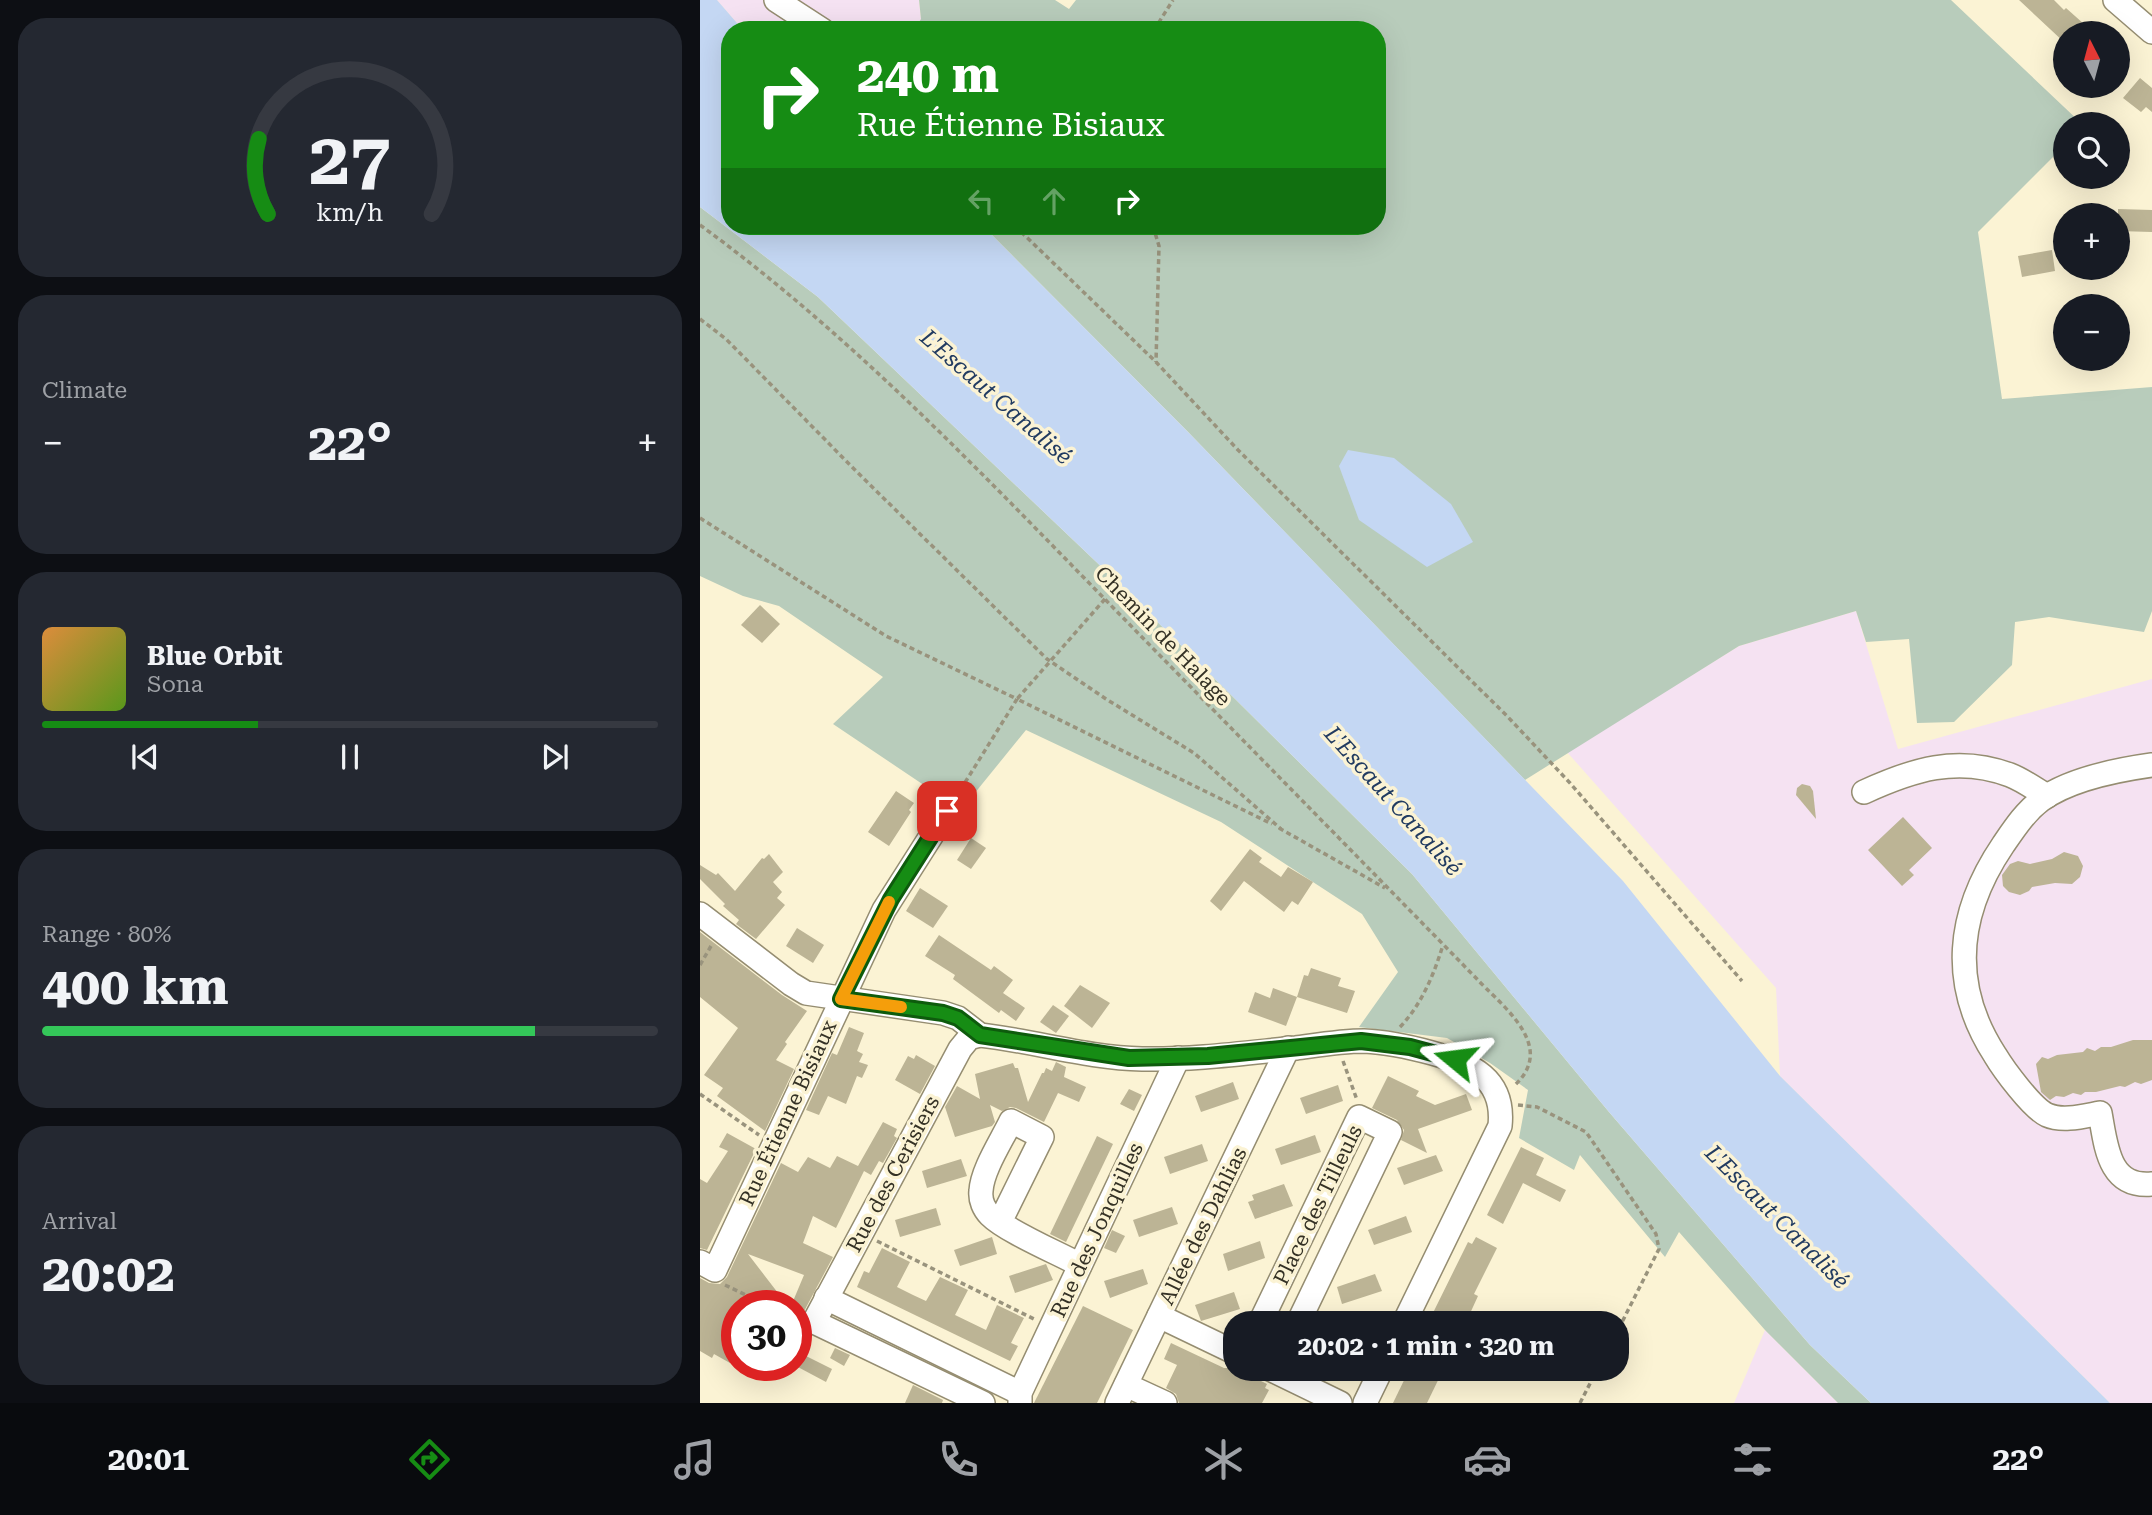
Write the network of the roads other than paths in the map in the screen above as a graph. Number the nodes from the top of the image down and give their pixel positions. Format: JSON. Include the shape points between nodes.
{"nodes":[{"id":1,"x":776,"y":0,"type":"edge"},
{"id":2,"x":2115,"y":0,"type":"edge"},
{"id":3,"x":808,"y":21,"type":"edge"},
{"id":4,"x":2152,"y":32,"type":"edge"},
{"id":5,"x":2152,"y":765,"type":"edge"},
{"id":6,"x":1864,"y":792,"type":"dead end"},
{"id":7,"x":2048,"y":796,"type":"junction"},
{"id":8,"x":947,"y":811,"type":"road end"},
{"id":9,"x":700,"y":914,"type":"edge"},
{"id":10,"x":841,"y":999,"type":"junction"},
{"id":11,"x":980,"y":1035,"type":"junction"},
{"id":12,"x":1288,"y":1048,"type":"junction"},
{"id":13,"x":1178,"y":1058,"type":"junction"},
{"id":14,"x":1342,"y":1154,"type":"junction"},
{"id":15,"x":1373,"y":1168,"type":"junction"},
{"id":16,"x":2152,"y":1184,"type":"edge"},
{"id":17,"x":1000,"y":1222,"type":"dead end"},
{"id":18,"x":1304,"y":1233,"type":"junction"},
{"id":19,"x":1334,"y":1247,"type":"junction"},
{"id":20,"x":1080,"y":1265,"type":"junction"},
{"id":21,"x":708,"y":1266,"type":"edge"},
{"id":22,"x":827,"y":1298,"type":"junction"},
{"id":23,"x":1272,"y":1311,"type":"edge"},
{"id":24,"x":1304,"y":1311,"type":"edge"},
{"id":25,"x":1410,"y":1311,"type":"edge"},
{"id":26,"x":1159,"y":1316,"type":"junction"},
{"id":27,"x":1223,"y":1347,"type":"edge"},
{"id":28,"x":1295,"y":1381,"type":"edge"},
{"id":29,"x":1376,"y":1381,"type":"edge"},
{"id":30,"x":1122,"y":1394,"type":"edge"},
{"id":31,"x":1020,"y":1398,"type":"edge"},
{"id":32,"x":983,"y":1403,"type":"edge"},
{"id":33,"x":1165,"y":1403,"type":"edge"},
{"id":34,"x":1340,"y":1403,"type":"edge"},
{"id":35,"x":1365,"y":1403,"type":"edge"}],
"edges":[{"from":1,"to":3,"type":"street"},
{"from":2,"to":4,"type":"street"},
{"from":5,"to":7,"type":"street","via":[[2101,776]]},
{"from":6,"to":7,"type":"street","via":[[1916,771],[1967,766],[2013,776]]},
{"from":7,"to":16,"type":"street","via":[[2018,824],[1976,892],[1965,955],[1970,1002],[1993,1052],[2039,1110],[2057,1118],[2100,1113],[2108,1153],[2118,1172],[2130,1182]]},
{"from":8,"to":10,"type":"street","name":"Rue Étienne Bisiaux","via":[[891,899]]},
{"from":9,"to":10,"type":"street","via":[[799,990]]},
{"from":10,"to":11,"type":"street","via":[[943,1013]]},
{"from":10,"to":21,"type":"street","name":"Rue Étienne Bisiaux","via":[[773,1144]]},
{"from":11,"to":13,"type":"street","via":[[1115,1057]]},
{"from":11,"to":22,"type":"street","name":"Rue des Cerisiers","via":[[969,1038],[960,1049]]},
{"from":12,"to":13,"type":"street"},
{"from":12,"to":25,"type":"street","via":[[1390,1043],[1455,1059],[1492,1086],[1499,1104],[1497,1137]]},
{"from":12,"to":26,"type":"street","name":"Allée des Dahlias"},
{"from":13,"to":20,"type":"street","name":"Rue des Jonquilles"},
{"from":14,"to":15,"type":"street"},
{"from":14,"to":15,"type":"street","name":"Place des Tilleuls","via":[[1359,1117],[1390,1132]]},
{"from":14,"to":18,"type":"street","name":"Place des Tilleuls"},
{"from":15,"to":19,"type":"street","name":"Place des Tilleuls"},
{"from":17,"to":20,"type":"street"},
{"from":18,"to":19,"type":"street"},
{"from":18,"to":23,"type":"street","name":"Place des Tilleuls"},
{"from":19,"to":24,"type":"street","name":"Place des Tilleuls"},
{"from":20,"to":31,"type":"street","name":"Rue des Jonquilles"},
{"from":22,"to":31,"type":"street"},
{"from":22,"to":32,"type":"street","name":"Rue des Cerisiers","via":[[814,1322]]},
{"from":26,"to":27,"type":"street"},
{"from":26,"to":30,"type":"street","name":"Allée des Dahlias"},
{"from":28,"to":34,"type":"street"},
{"from":29,"to":35,"type":"street"},
{"from":30,"to":33,"type":"street"}]}
